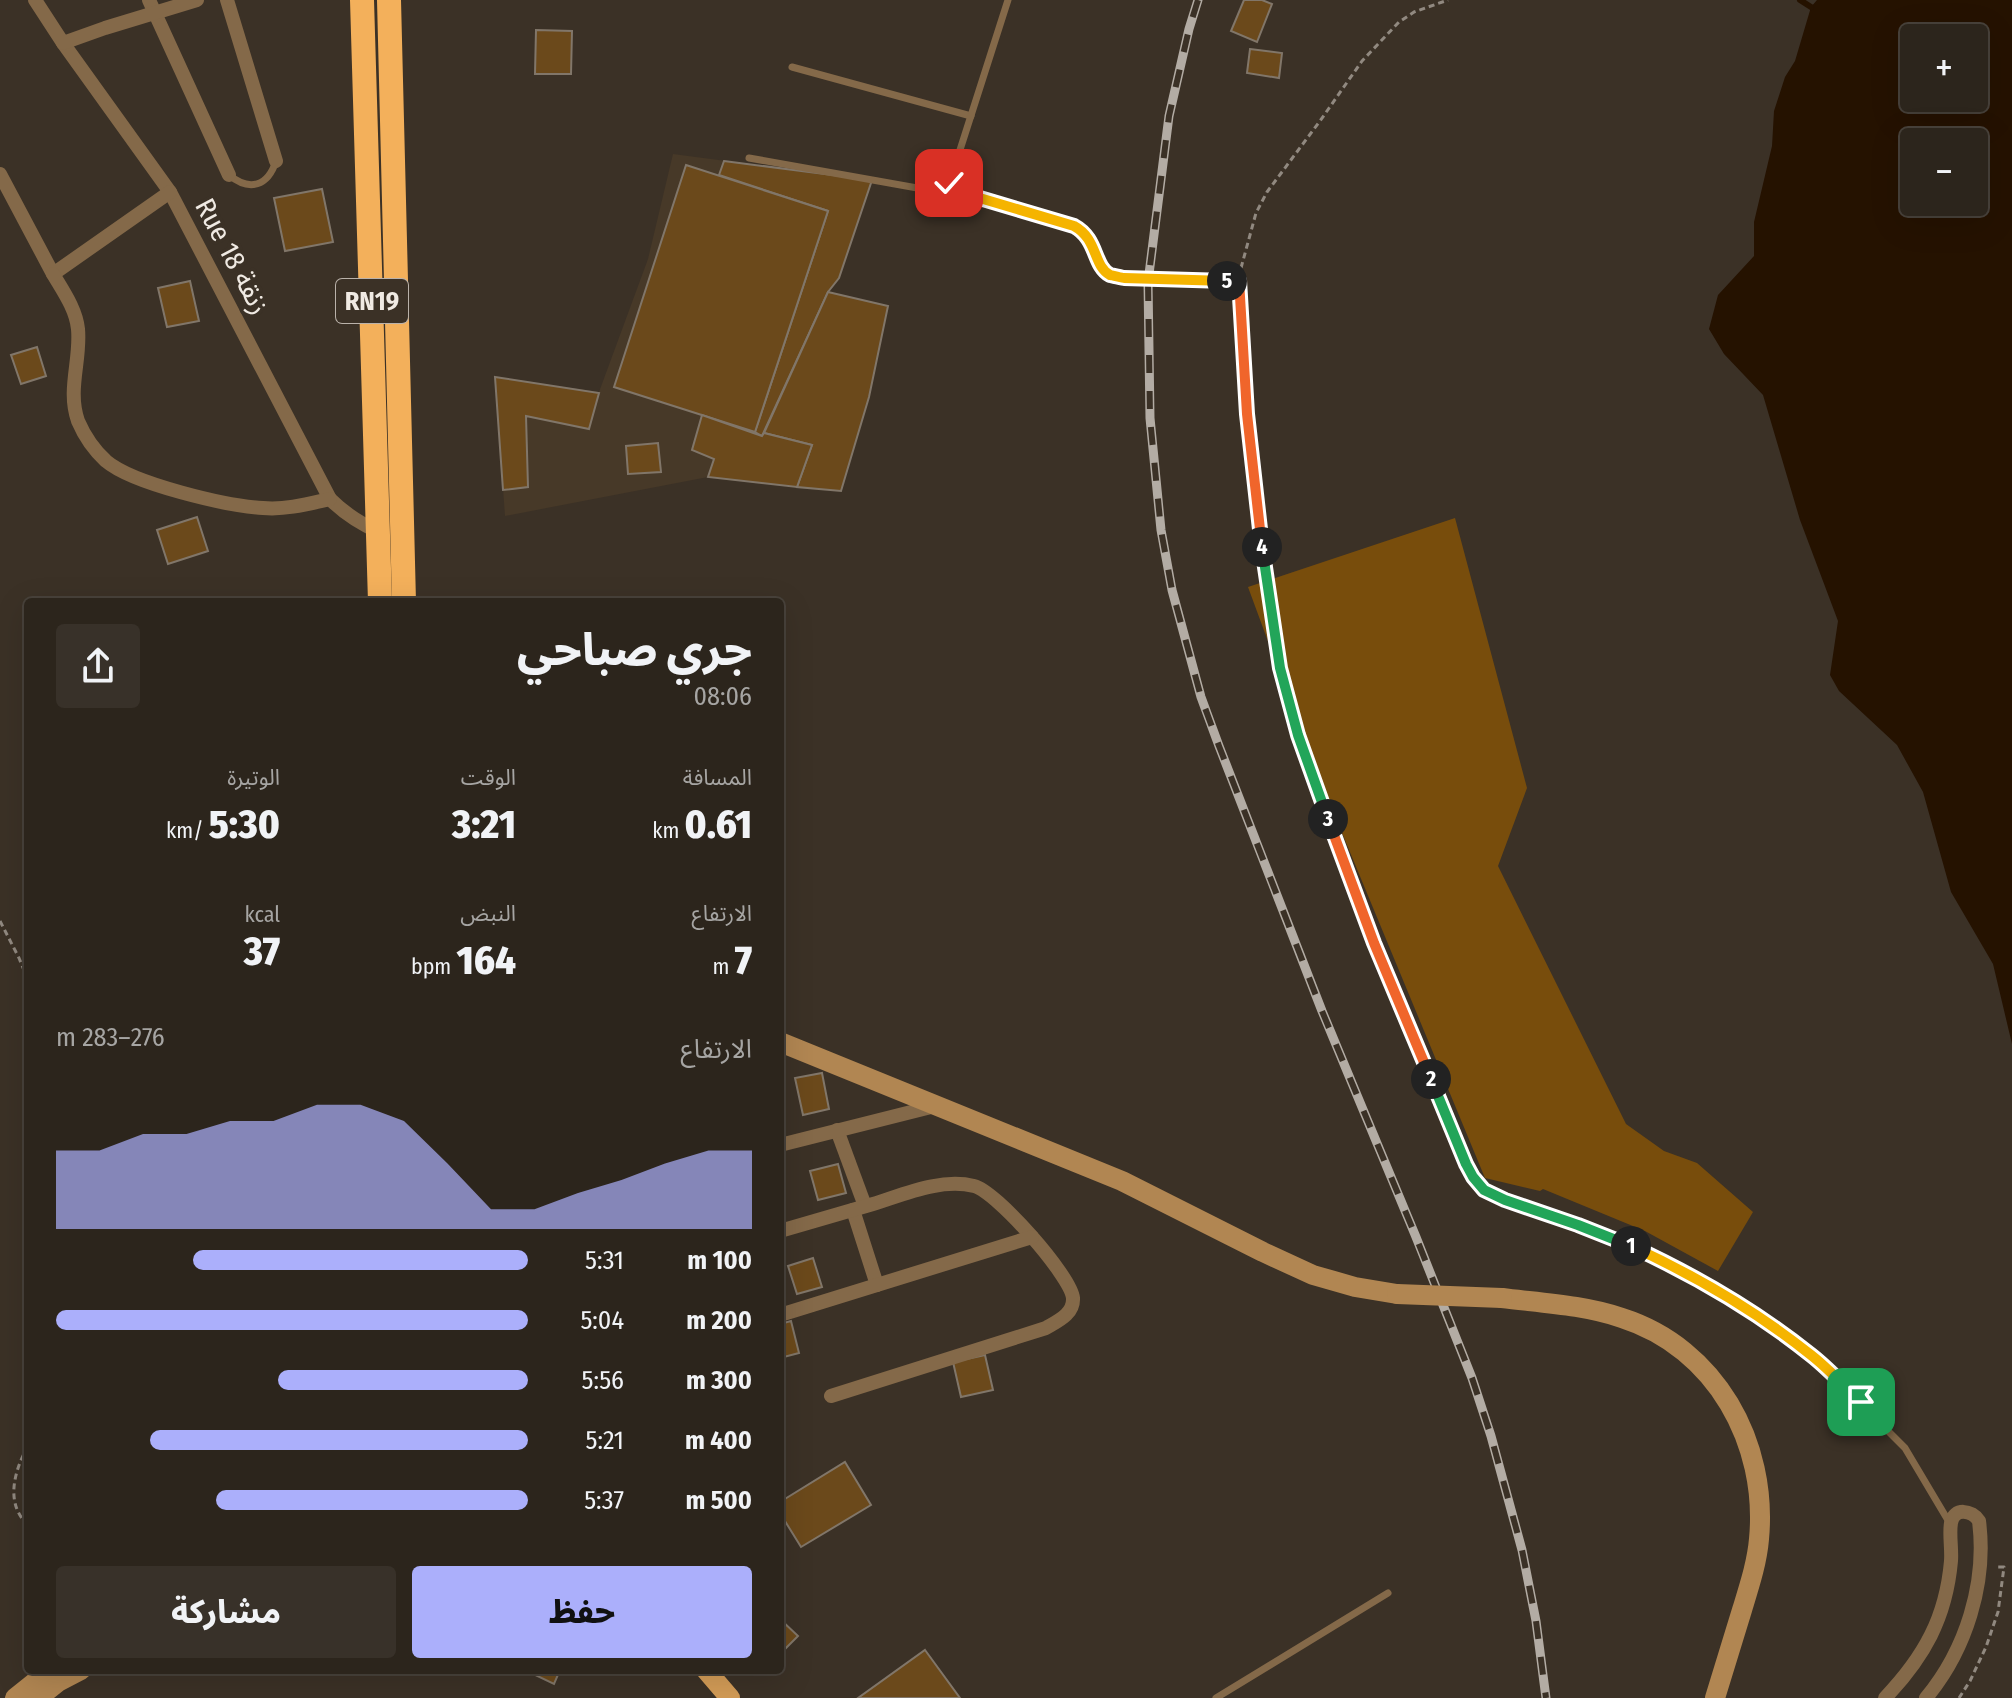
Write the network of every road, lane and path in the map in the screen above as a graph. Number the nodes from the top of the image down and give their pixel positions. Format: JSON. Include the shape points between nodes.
{"nodes":[{"id":1,"x":35,"y":0,"type":"edge"},
{"id":2,"x":197,"y":0,"type":"edge"},
{"id":3,"x":227,"y":0,"type":"edge"},
{"id":4,"x":362,"y":0,"type":"edge"},
{"id":5,"x":389,"y":0,"type":"edge"},
{"id":6,"x":1008,"y":0,"type":"edge"},
{"id":7,"x":1448,"y":0,"type":"edge"},
{"id":8,"x":151,"y":6,"type":"edge"},
{"id":9,"x":63,"y":43,"type":"junction"},
{"id":10,"x":792,"y":67,"type":"dead end"},
{"id":11,"x":971,"y":116,"type":"junction"},
{"id":12,"x":749,"y":158,"type":"dead end"},
{"id":13,"x":276,"y":161,"type":"joint"},
{"id":14,"x":0,"y":174,"type":"edge"},
{"id":15,"x":229,"y":175,"type":"joint"},
{"id":16,"x":946,"y":188,"type":"junction"},
{"id":17,"x":170,"y":192,"type":"junction"},
{"id":18,"x":53,"y":274,"type":"junction"},
{"id":19,"x":1239,"y":280,"type":"junction"},
{"id":20,"x":330,"y":499,"type":"junction"},
{"id":21,"x":379,"y":532,"type":"junction"},
{"id":22,"x":380,"y":598,"type":"edge"},
{"id":23,"x":404,"y":598,"type":"edge"},
{"id":24,"x":0,"y":921,"type":"edge"},
{"id":25,"x":24,"y":970,"type":"edge"},
{"id":26,"x":784,"y":1044,"type":"edge"},
{"id":27,"x":935,"y":1106,"type":"junction"},
{"id":28,"x":837,"y":1130,"type":"junction"},
{"id":29,"x":784,"y":1144,"type":"edge"},
{"id":30,"x":859,"y":1208,"type":"junction"},
{"id":31,"x":784,"y":1226,"type":"edge"},
{"id":32,"x":1032,"y":1237,"type":"junction"},
{"id":33,"x":877,"y":1285,"type":"junction"},
{"id":34,"x":784,"y":1314,"type":"edge"},
{"id":35,"x":831,"y":1396,"type":"dead end"},
{"id":36,"x":24,"y":1454,"type":"edge"},
{"id":37,"x":24,"y":1521,"type":"edge"},
{"id":38,"x":1950,"y":1524,"type":"junction"},
{"id":39,"x":1981,"y":1565,"type":"junction"},
{"id":40,"x":1388,"y":1593,"type":"dead end"},
{"id":41,"x":45,"y":1674,"type":"edge"},
{"id":42,"x":73,"y":1674,"type":"edge"},
{"id":43,"x":709,"y":1674,"type":"edge"},
{"id":44,"x":15,"y":1698,"type":"edge"},
{"id":45,"x":38,"y":1698,"type":"edge"},
{"id":46,"x":730,"y":1698,"type":"edge"},
{"id":47,"x":1216,"y":1698,"type":"edge"},
{"id":48,"x":1715,"y":1698,"type":"edge"},
{"id":49,"x":1885,"y":1698,"type":"edge"},
{"id":50,"x":1926,"y":1698,"type":"edge"},
{"id":51,"x":1959,"y":1698,"type":"edge"}],
"edges":[{"from":1,"to":9,"type":"street","name":"Rue 18 زنقة"},
{"from":2,"to":8,"type":"street"},
{"from":3,"to":13,"type":"street"},
{"from":4,"to":21,"type":"highway","number":"RN19"},
{"from":5,"to":23,"type":"highway","number":"RN19"},
{"from":6,"to":11,"type":"lane"},
{"from":7,"to":19,"type":"path","via":[[1399,22],[1362,61],[1267,192],[1256,213]]},
{"from":8,"to":9,"type":"street"},
{"from":8,"to":15,"type":"street"},
{"from":9,"to":17,"type":"street","name":"Rue 18 زنقة"},
{"from":10,"to":11,"type":"lane"},
{"from":11,"to":16,"type":"lane"},
{"from":12,"to":16,"type":"lane","via":[[934,191]]},
{"from":13,"to":15,"type":"lane","via":[[263,182],[239,183]]},
{"from":14,"to":18,"type":"street"},
{"from":16,"to":19,"type":"lane","via":[[1084,231],[1111,275]]},
{"from":17,"to":18,"type":"street"},
{"from":17,"to":20,"type":"street","name":"Rue 18 زنقة"},
{"from":18,"to":20,"type":"street","via":[[78,327],[78,420],[107,462],[140,480],[264,509]]},
{"from":19,"to":38,"type":"lane","via":[[1247,414],[1269,599],[1298,735],[1364,918],[1473,1177],[1484,1190],[1505,1200],[1682,1270],[1755,1313],[1814,1357],[1905,1448]]},
{"from":20,"to":21,"type":"street","name":"Rue 18 زنقة","via":[[344,514]]},
{"from":21,"to":22,"type":"highway","number":"RN19"},
{"from":24,"to":25,"type":"path"},
{"from":26,"to":27,"type":"main road"},
{"from":27,"to":28,"type":"street"},
{"from":27,"to":48,"type":"main road","bridge":true,"via":[[1122,1181],[1313,1275],[1397,1294],[1584,1308],[1622,1317],[1669,1339],[1707,1371],[1734,1412],[1750,1445],[1760,1500],[1754,1571]]},
{"from":28,"to":29,"type":"street"},
{"from":28,"to":30,"type":"street"},
{"from":30,"to":31,"type":"street"},
{"from":30,"to":32,"type":"street","via":[[940,1184],[976,1186]]},
{"from":30,"to":33,"type":"street"},
{"from":32,"to":33,"type":"street"},
{"from":32,"to":35,"type":"street","via":[[1065,1278],[1073,1297],[1064,1318]]},
{"from":33,"to":34,"type":"street"},
{"from":36,"to":37,"type":"path","via":[[14,1484]]},
{"from":38,"to":39,"type":"street","via":[[1963,1511],[1975,1515]]},
{"from":38,"to":49,"type":"street","via":[[1951,1560],[1941,1615],[1917,1661]]},
{"from":39,"to":50,"type":"street","via":[[1955,1656]]},
{"from":39,"to":51,"type":"path","via":[[2004,1567],[1998,1612],[1979,1665]]},
{"from":40,"to":47,"type":"lane"},
{"from":41,"to":44,"type":"main road"},
{"from":42,"to":45,"type":"main road"},
{"from":43,"to":46,"type":"main road"}]}
